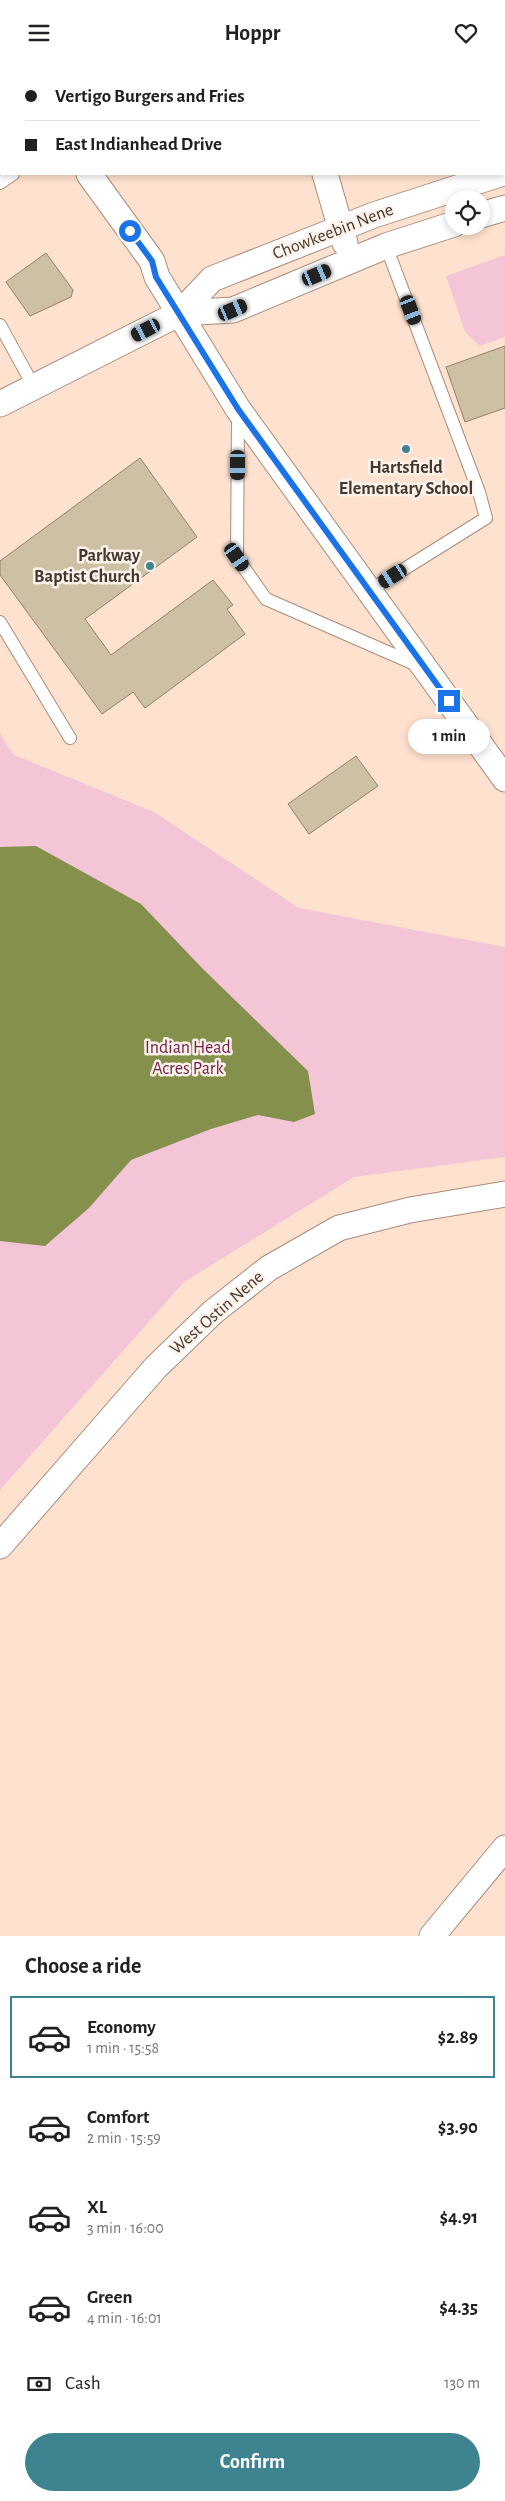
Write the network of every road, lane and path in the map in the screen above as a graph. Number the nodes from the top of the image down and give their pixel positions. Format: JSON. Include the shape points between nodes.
{"nodes":[{"id":1,"x":12,"y":175,"type":"edge"},
{"id":2,"x":90,"y":175,"type":"edge"},
{"id":3,"x":325,"y":175,"type":"edge"},
{"id":4,"x":497,"y":175,"type":"edge"},
{"id":5,"x":0,"y":183,"type":"edge"},
{"id":6,"x":505,"y":208,"type":"edge"},
{"id":7,"x":490,"y":212,"type":"edge"},
{"id":8,"x":374,"y":215,"type":"junction"},
{"id":9,"x":445,"y":227,"type":"edge"},
{"id":10,"x":340,"y":229,"type":"junction"},
{"id":11,"x":386,"y":246,"type":"junction"},
{"id":12,"x":351,"y":261,"type":"junction"},
{"id":13,"x":180,"y":313,"type":"junction"},
{"id":14,"x":0,"y":325,"type":"edge"},
{"id":15,"x":34,"y":387,"type":"junction"},
{"id":16,"x":0,"y":404,"type":"edge"},
{"id":17,"x":238,"y":409,"type":"junction"},
{"id":18,"x":369,"y":591,"type":"junction"},
{"id":19,"x":0,"y":622,"type":"edge"},
{"id":20,"x":426,"y":669,"type":"junction"},
{"id":21,"x":70,"y":738,"type":"dead end"},
{"id":22,"x":505,"y":779,"type":"edge"},
{"id":23,"x":505,"y":1195,"type":"edge"},
{"id":24,"x":0,"y":1546,"type":"edge"},
{"id":25,"x":505,"y":1848,"type":"edge"},
{"id":26,"x":432,"y":1936,"type":"edge"}],
"edges":[{"from":1,"to":5,"type":"lane"},
{"from":2,"to":13,"type":"street","via":[[152,261],[156,277]]},
{"from":3,"to":10,"type":"street"},
{"from":4,"to":8,"type":"street","name":"Chowkeebin Nene"},
{"from":6,"to":7,"type":"street"},
{"from":8,"to":10,"type":"street","name":"Chowkeebin Nene"},
{"from":8,"to":11,"type":"street"},
{"from":9,"to":11,"type":"street","name":"Chowkeebin Nene"},
{"from":10,"to":12,"type":"street"},
{"from":10,"to":13,"type":"street","name":"Chowkeebin Nene","via":[[212,279]]},
{"from":11,"to":12,"type":"street","name":"Chowkeebin Nene"},
{"from":11,"to":18,"type":"lane","via":[[480,492],[486,518]]},
{"from":12,"to":13,"type":"street","name":"Chowkeebin Nene","via":[[233,310]]},
{"from":13,"to":15,"type":"street","name":"Chowkeebin Nene"},
{"from":13,"to":17,"type":"street"},
{"from":14,"to":15,"type":"lane"},
{"from":15,"to":16,"type":"street","name":"Chowkeebin Nene"},
{"from":17,"to":18,"type":"street"},
{"from":17,"to":20,"type":"lane","via":[[237,557],[266,599]]},
{"from":18,"to":20,"type":"street"},
{"from":19,"to":21,"type":"lane"},
{"from":20,"to":22,"type":"street"},
{"from":23,"to":24,"type":"street","name":"West Ostin Nene","via":[[410,1209],[339,1228],[269,1268],[213,1312],[156,1367]]},
{"from":25,"to":26,"type":"street"}]}
